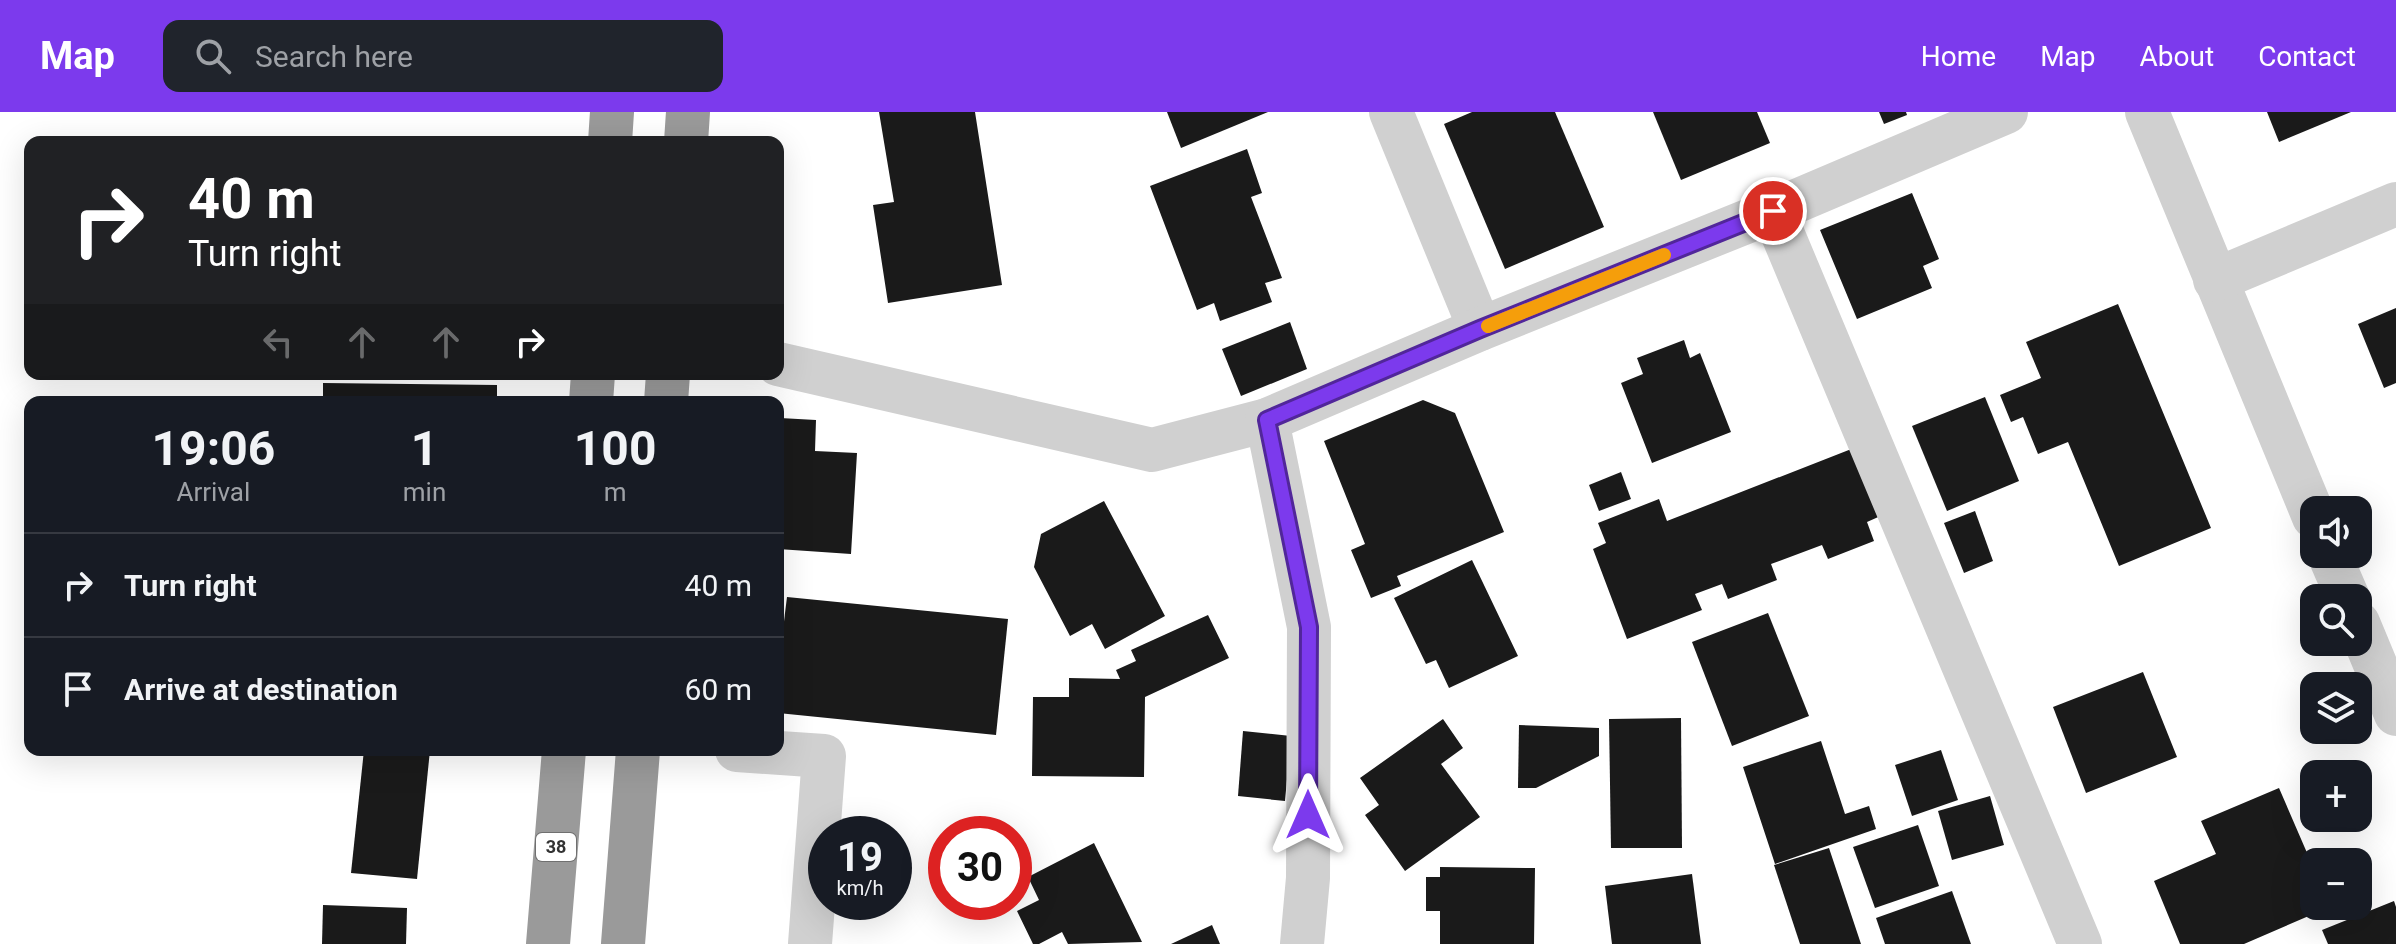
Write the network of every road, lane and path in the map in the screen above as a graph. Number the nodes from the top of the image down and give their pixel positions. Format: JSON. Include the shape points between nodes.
{"nodes":[{"id":1,"x":612,"y":112,"type":"edge"},
{"id":2,"x":688,"y":112,"type":"edge"},
{"id":3,"x":1391,"y":112,"type":"edge"},
{"id":4,"x":2006,"y":112,"type":"edge"},
{"id":5,"x":2147,"y":112,"type":"edge"},
{"id":6,"x":610,"y":136,"type":"edge"},
{"id":7,"x":686,"y":136,"type":"edge"},
{"id":8,"x":2396,"y":204,"type":"edge"},
{"id":9,"x":1773,"y":211,"type":"junction"},
{"id":10,"x":2215,"y":280,"type":"junction"},
{"id":11,"x":1480,"y":329,"type":"junction"},
{"id":12,"x":784,"y":365,"type":"edge"},
{"id":13,"x":1267,"y":420,"type":"junction"},
{"id":14,"x":2305,"y":496,"type":"edge"},
{"id":15,"x":2372,"y":656,"type":"edge"},
{"id":16,"x":2396,"y":714,"type":"edge"},
{"id":17,"x":784,"y":753,"type":"edge"},
{"id":18,"x":564,"y":756,"type":"edge"},
{"id":19,"x":638,"y":756,"type":"edge"},
{"id":20,"x":548,"y":944,"type":"edge"},
{"id":21,"x":623,"y":944,"type":"edge"},
{"id":22,"x":810,"y":944,"type":"edge"},
{"id":23,"x":1302,"y":944,"type":"edge"},
{"id":24,"x":2080,"y":944,"type":"edge"}],
"edges":[{"from":1,"to":6,"type":"highway"},
{"from":2,"to":7,"type":"highway"},
{"from":3,"to":11,"type":"street"},
{"from":4,"to":9,"type":"street"},
{"from":5,"to":10,"type":"street"},
{"from":8,"to":10,"type":"street"},
{"from":9,"to":11,"type":"street"},
{"from":9,"to":24,"type":"street"},
{"from":10,"to":14,"type":"street"},
{"from":11,"to":13,"type":"street"},
{"from":12,"to":13,"type":"street","via":[[1152,450]]},
{"from":13,"to":23,"type":"street","via":[[1309,627],[1308,878]]},
{"from":15,"to":16,"type":"street"},
{"from":17,"to":22,"type":"street","via":[[824,756]]},
{"from":18,"to":20,"type":"highway","number":"38"},
{"from":19,"to":21,"type":"highway"}]}
